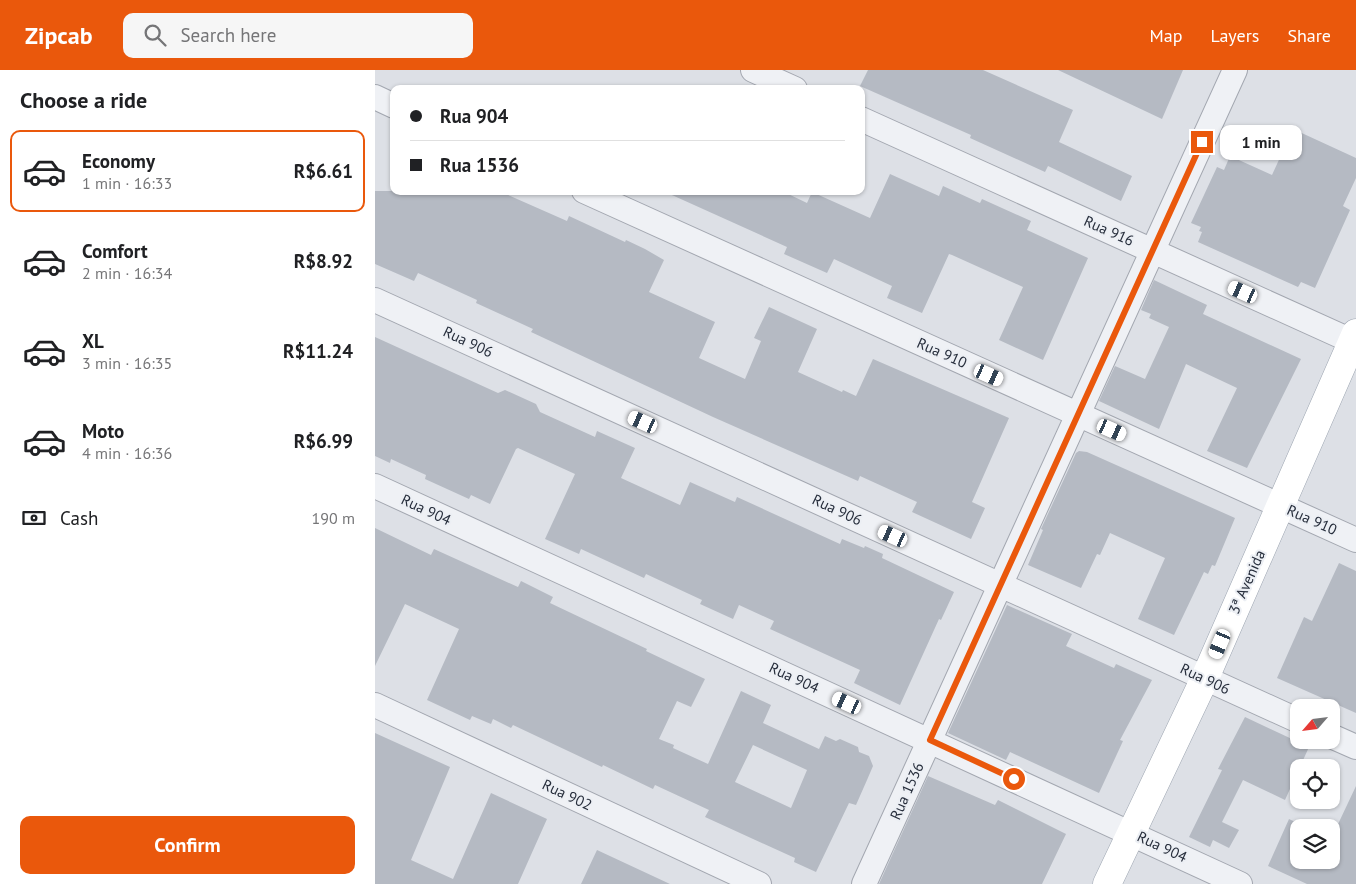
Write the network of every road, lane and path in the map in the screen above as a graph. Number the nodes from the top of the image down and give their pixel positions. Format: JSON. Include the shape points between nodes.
{"nodes":[{"id":1,"x":753,"y":70,"type":"edge"},
{"id":2,"x":1235,"y":70,"type":"edge"},
{"id":3,"x":786,"y":85,"type":"edge"},
{"id":4,"x":375,"y":97,"type":"edge"},
{"id":5,"x":390,"y":104,"type":"edge"},
{"id":6,"x":865,"y":121,"type":"edge"},
{"id":7,"x":592,"y":195,"type":"edge"},
{"id":8,"x":1152,"y":251,"type":"junction"},
{"id":9,"x":375,"y":300,"type":"edge"},
{"id":10,"x":1355,"y":339,"type":"edge"},
{"id":11,"x":1078,"y":414,"type":"junction"},
{"id":12,"x":375,"y":486,"type":"edge"},
{"id":13,"x":1281,"y":506,"type":"junction"},
{"id":14,"x":1356,"y":540,"type":"edge"},
{"id":15,"x":1000,"y":585,"type":"junction"},
{"id":16,"x":1205,"y":678,"type":"junction"},
{"id":17,"x":375,"y":705,"type":"edge"},
{"id":18,"x":1290,"y":717,"type":"edge"},
{"id":19,"x":930,"y":740,"type":"junction"},
{"id":20,"x":1340,"y":740,"type":"edge"},
{"id":21,"x":1356,"y":748,"type":"edge"},
{"id":22,"x":1133,"y":834,"type":"junction"},
{"id":23,"x":759,"y":884,"type":"edge"},
{"id":24,"x":864,"y":884,"type":"edge"},
{"id":25,"x":1107,"y":884,"type":"edge"},
{"id":26,"x":1240,"y":884,"type":"edge"}],
"edges":[{"from":1,"to":3,"type":"street"},
{"from":2,"to":8,"type":"street","name":"Rua 1536"},
{"from":4,"to":5,"type":"street"},
{"from":6,"to":8,"type":"street","name":"Rua 916"},
{"from":7,"to":11,"type":"street","name":"Rua 910"},
{"from":8,"to":10,"type":"street","name":"Rua 916"},
{"from":8,"to":11,"type":"street","name":"Rua 1536"},
{"from":9,"to":15,"type":"street","name":"Rua 906"},
{"from":10,"to":13,"type":"main road","name":"3ª Avenida"},
{"from":11,"to":13,"type":"street","name":"Rua 910"},
{"from":11,"to":15,"type":"street","name":"Rua 1536"},
{"from":12,"to":19,"type":"street","name":"Rua 904"},
{"from":13,"to":14,"type":"street","name":"Rua 910"},
{"from":13,"to":16,"type":"main road","name":"3ª Avenida"},
{"from":15,"to":16,"type":"street","name":"Rua 906"},
{"from":15,"to":19,"type":"street","name":"Rua 1536"},
{"from":16,"to":18,"type":"street","name":"Rua 906"},
{"from":16,"to":22,"type":"main road","name":"3ª Avenida"},
{"from":17,"to":23,"type":"street","name":"Rua 902"},
{"from":19,"to":22,"type":"street","name":"Rua 904"},
{"from":19,"to":24,"type":"street","name":"Rua 1536"},
{"from":20,"to":21,"type":"street"},
{"from":22,"to":25,"type":"main road","name":"3ª Avenida"},
{"from":22,"to":26,"type":"street","name":"Rua 904"}]}
